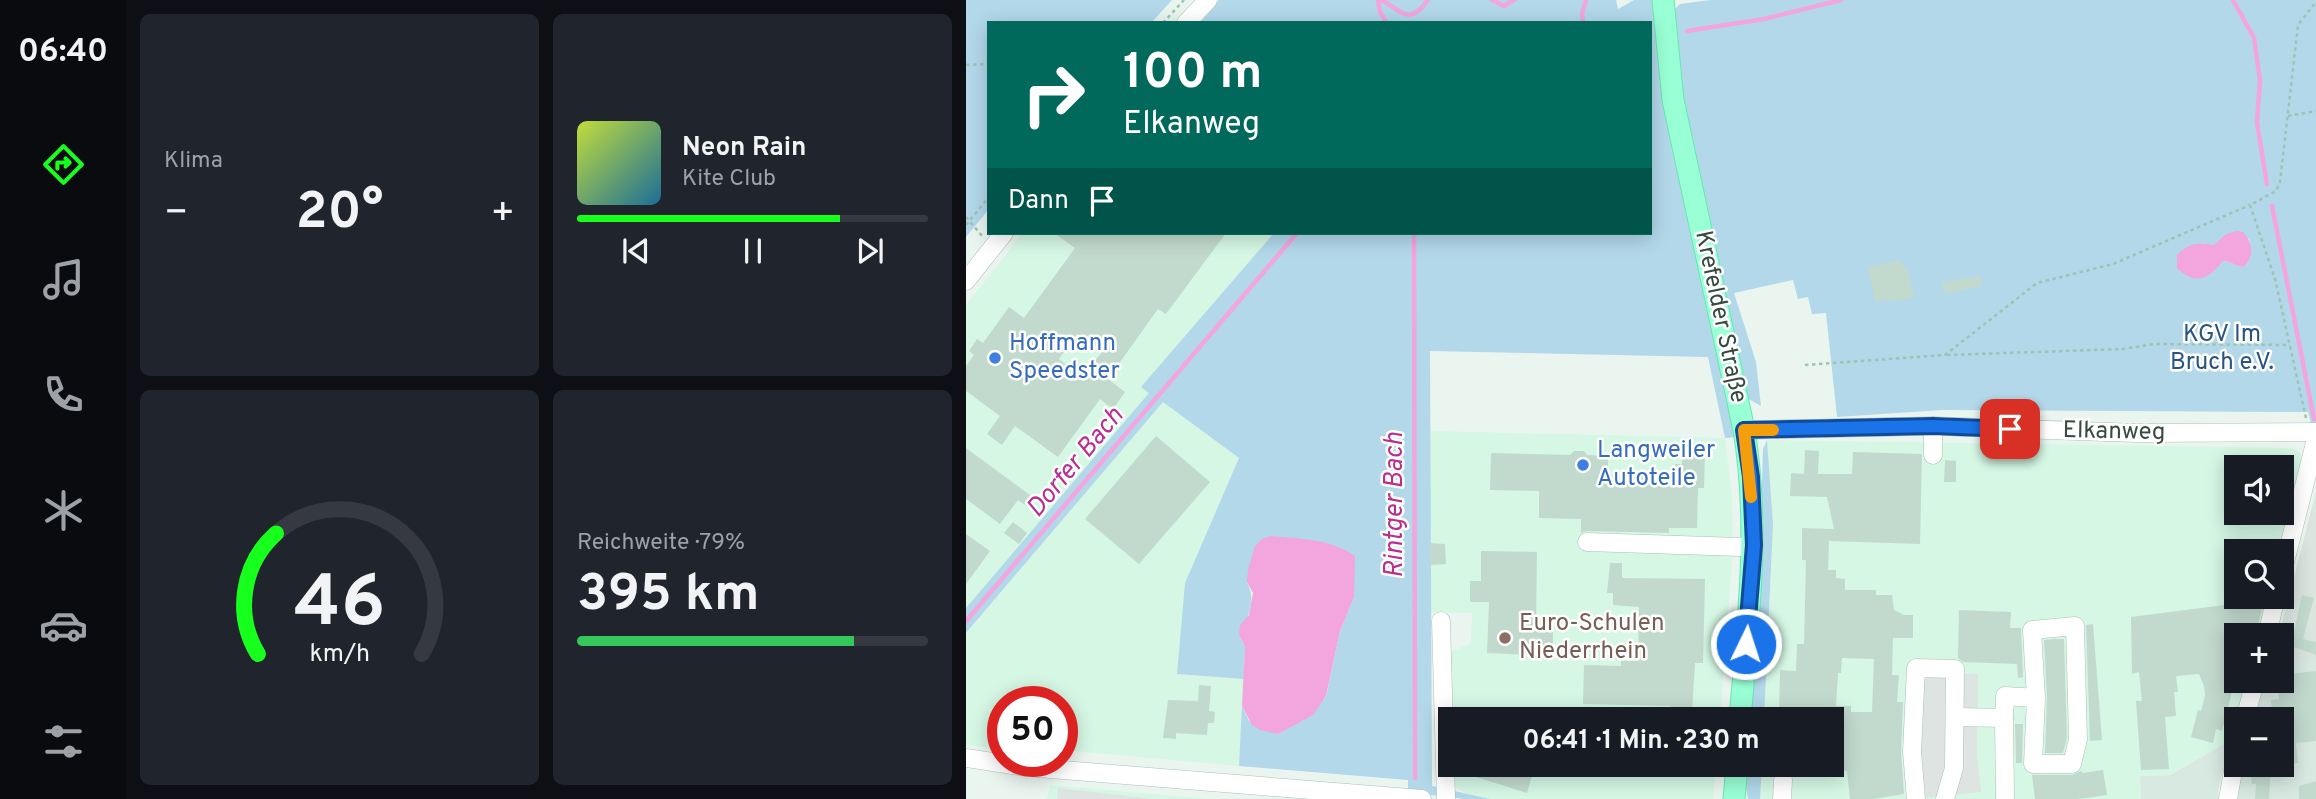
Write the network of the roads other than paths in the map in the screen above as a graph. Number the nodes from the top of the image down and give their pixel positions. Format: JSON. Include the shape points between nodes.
{"nodes":[{"id":1,"x":1208,"y":0,"type":"edge"},
{"id":2,"x":1663,"y":0,"type":"edge"},
{"id":3,"x":1188,"y":21,"type":"edge"},
{"id":4,"x":1002,"y":235,"type":"edge"},
{"id":5,"x":966,"y":281,"type":"edge"},
{"id":6,"x":1933,"y":426,"type":"junction"},
{"id":7,"x":1744,"y":430,"type":"junction"},
{"id":8,"x":2313,"y":435,"type":"edge"},
{"id":9,"x":1933,"y":455,"type":"dead end"},
{"id":10,"x":2290,"y":539,"type":"edge"},
{"id":11,"x":1587,"y":541,"type":"dead end"},
{"id":12,"x":1754,"y":545,"type":"junction"},
{"id":13,"x":1441,"y":621,"type":"dead end"},
{"id":14,"x":2036,"y":698,"type":"junction"},
{"id":15,"x":1741,"y":707,"type":"edge"},
{"id":16,"x":1955,"y":717,"type":"junction"},
{"id":17,"x":2004,"y":718,"type":"junction"},
{"id":18,"x":966,"y":758,"type":"edge"},
{"id":19,"x":2033,"y":764,"type":"junction"},
{"id":20,"x":1736,"y":777,"type":"edge"},
{"id":21,"x":2232,"y":777,"type":"edge"},
{"id":22,"x":1783,"y":780,"type":"dead end"},
{"id":23,"x":2004,"y":791,"type":"edge"},
{"id":24,"x":1403,"y":798,"type":"edge"},
{"id":25,"x":1422,"y":799,"type":"edge"},
{"id":26,"x":1446,"y":799,"type":"edge"},
{"id":27,"x":1734,"y":799,"type":"edge"},
{"id":28,"x":1782,"y":799,"type":"edge"},
{"id":29,"x":1916,"y":799,"type":"edge"},
{"id":30,"x":1945,"y":799,"type":"edge"},
{"id":31,"x":2228,"y":799,"type":"edge"}],
"edges":[{"from":1,"to":3,"type":"street"},
{"from":2,"to":7,"type":"main road","name":"Krefelder Straße","via":[[1673,100]]},
{"from":4,"to":5,"type":"street"},
{"from":6,"to":7,"type":"street","name":"Elkanweg"},
{"from":6,"to":8,"type":"street","name":"Elkanweg"},
{"from":6,"to":9,"type":"street"},
{"from":7,"to":12,"type":"main road","name":"Krefelder Straße"},
{"from":8,"to":10,"type":"street"},
{"from":11,"to":12,"type":"street"},
{"from":12,"to":15,"type":"main road","name":"Krefelder Straße"},
{"from":13,"to":26,"type":"street"},
{"from":14,"to":17,"type":"street","via":[[2005,696]]},
{"from":14,"to":19,"type":"street"},
{"from":14,"to":19,"type":"street","via":[[2032,629],[2075,626],[2078,739],[2073,764]]},
{"from":16,"to":17,"type":"street"},
{"from":16,"to":29,"type":"street","via":[[1955,669],[1916,668],[1912,752]]},
{"from":16,"to":30,"type":"street","via":[[1954,768]]},
{"from":17,"to":23,"type":"street"},
{"from":18,"to":24,"type":"street"},
{"from":19,"to":23,"type":"street"},
{"from":20,"to":27,"type":"main road"},
{"from":21,"to":31,"type":"street"},
{"from":22,"to":28,"type":"street"},
{"from":24,"to":25,"type":"street"}]}
